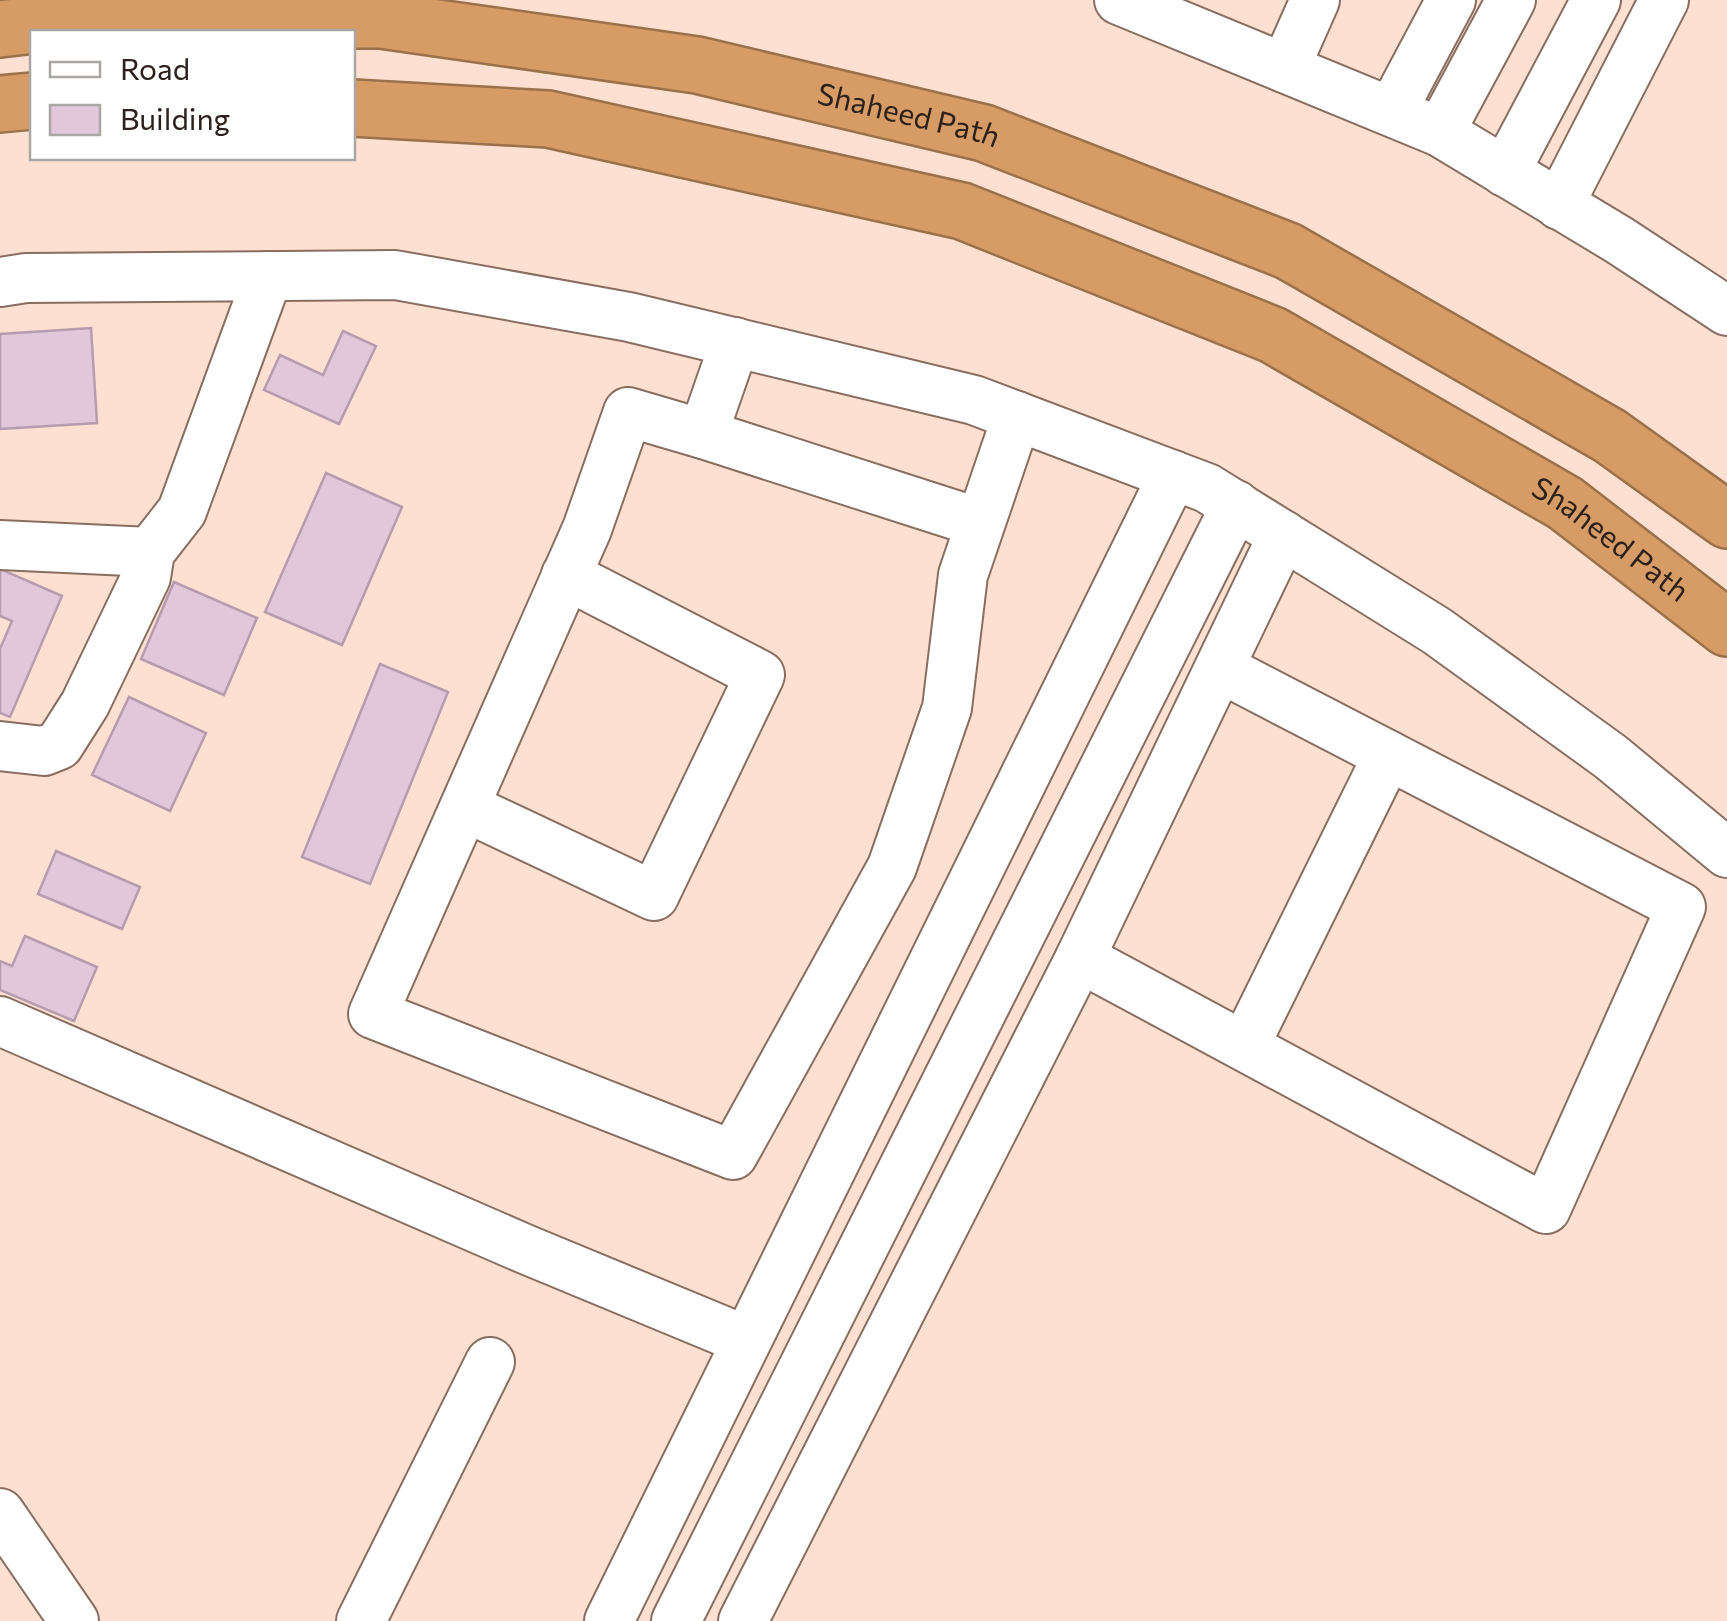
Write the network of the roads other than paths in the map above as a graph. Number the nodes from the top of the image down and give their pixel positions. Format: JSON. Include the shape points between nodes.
{"nodes":[{"id":1,"x":1119,"y":0,"type":"edge"},
{"id":2,"x":1315,"y":0,"type":"edge"},
{"id":3,"x":1451,"y":0,"type":"edge"},
{"id":4,"x":1511,"y":0,"type":"edge"},
{"id":5,"x":1596,"y":0,"type":"edge"},
{"id":6,"x":1664,"y":0,"type":"edge"},
{"id":7,"x":0,"y":29,"type":"edge"},
{"id":8,"x":1285,"y":68,"type":"junction"},
{"id":9,"x":30,"y":100,"type":"edge"},
{"id":10,"x":0,"y":104,"type":"edge"},
{"id":11,"x":355,"y":108,"type":"edge"},
{"id":12,"x":1392,"y":111,"type":"junction"},
{"id":13,"x":1440,"y":132,"type":"junction"},
{"id":14,"x":1506,"y":172,"type":"junction"},
{"id":15,"x":1559,"y":205,"type":"junction"},
{"id":16,"x":268,"y":276,"type":"junction"},
{"id":17,"x":0,"y":282,"type":"edge"},
{"id":18,"x":1727,"y":311,"type":"edge"},
{"id":19,"x":735,"y":342,"type":"junction"},
{"id":20,"x":1017,"y":416,"type":"junction"},
{"id":21,"x":703,"y":434,"type":"junction"},
{"id":22,"x":1172,"y":475,"type":"junction"},
{"id":23,"x":1236,"y":506,"type":"junction"},
{"id":24,"x":1727,"y":520,"type":"edge"},
{"id":25,"x":980,"y":523,"type":"junction"},
{"id":26,"x":1284,"y":536,"type":"junction"},
{"id":27,"x":0,"y":545,"type":"edge"},
{"id":28,"x":150,"y":552,"type":"junction"},
{"id":29,"x":566,"y":576,"type":"junction"},
{"id":30,"x":1727,"y":628,"type":"edge"},
{"id":31,"x":1220,"y":668,"type":"junction"},
{"id":32,"x":0,"y":746,"type":"edge"},
{"id":33,"x":1388,"y":755,"type":"junction"},
{"id":34,"x":465,"y":806,"type":"junction"},
{"id":35,"x":1727,"y":853,"type":"edge"},
{"id":36,"x":1080,"y":958,"type":"junction"},
{"id":37,"x":0,"y":1021,"type":"edge"},
{"id":38,"x":1245,"y":1046,"type":"junction"},
{"id":39,"x":745,"y":1340,"type":"junction"},
{"id":40,"x":490,"y":1362,"type":"dead end"},
{"id":41,"x":0,"y":1513,"type":"edge"},
{"id":42,"x":74,"y":1621,"type":"edge"},
{"id":43,"x":361,"y":1621,"type":"edge"},
{"id":44,"x":609,"y":1621,"type":"edge"},
{"id":45,"x":676,"y":1621,"type":"edge"},
{"id":46,"x":743,"y":1621,"type":"edge"}],
"edges":[{"from":1,"to":8,"type":"street"},
{"from":2,"to":8,"type":"street"},
{"from":3,"to":12,"type":"street"},
{"from":4,"to":13,"type":"street"},
{"from":5,"to":14,"type":"street"},
{"from":6,"to":15,"type":"street"},
{"from":7,"to":24,"type":"highway","name":"Shaheed Path","via":[[76,20],[380,20],[697,65],[984,133],[1288,251],[1610,436]]},
{"from":8,"to":12,"type":"street"},
{"from":9,"to":10,"type":"highway"},
{"from":11,"to":30,"type":"highway","name":"Shaheed Path","via":[[548,119],[962,211],[1273,336],[1565,503]]},
{"from":12,"to":13,"type":"street"},
{"from":13,"to":14,"type":"street"},
{"from":14,"to":15,"type":"street"},
{"from":15,"to":18,"type":"street"},
{"from":16,"to":17,"type":"street"},
{"from":16,"to":19,"type":"street","via":[[396,275]]},
{"from":16,"to":28,"type":"street","via":[[182,511]]},
{"from":19,"to":20,"type":"street"},
{"from":19,"to":21,"type":"street"},
{"from":20,"to":22,"type":"street"},
{"from":20,"to":25,"type":"street"},
{"from":21,"to":25,"type":"street"},
{"from":21,"to":29,"type":"street","via":[[628,412]]},
{"from":22,"to":23,"type":"street"},
{"from":22,"to":39,"type":"street"},
{"from":23,"to":26,"type":"street"},
{"from":23,"to":45,"type":"street"},
{"from":25,"to":34,"type":"street","via":[[963,575],[947,708],[892,867],[733,1155],[373,1014]]},
{"from":26,"to":31,"type":"street"},
{"from":26,"to":35,"type":"street","via":[[1438,631],[1611,757]]},
{"from":27,"to":28,"type":"street"},
{"from":28,"to":32,"type":"street","via":[[138,595],[59,745],[44,751]]},
{"from":29,"to":34,"type":"street"},
{"from":29,"to":34,"type":"street","via":[[760,675],[654,896]]},
{"from":31,"to":33,"type":"street"},
{"from":31,"to":36,"type":"street"},
{"from":33,"to":38,"type":"street"},
{"from":33,"to":38,"type":"street","via":[[1681,907],[1546,1209]]},
{"from":36,"to":38,"type":"street"},
{"from":36,"to":46,"type":"street"},
{"from":37,"to":39,"type":"street"},
{"from":39,"to":44,"type":"street"},
{"from":40,"to":43,"type":"street"},
{"from":41,"to":42,"type":"street"}]}
